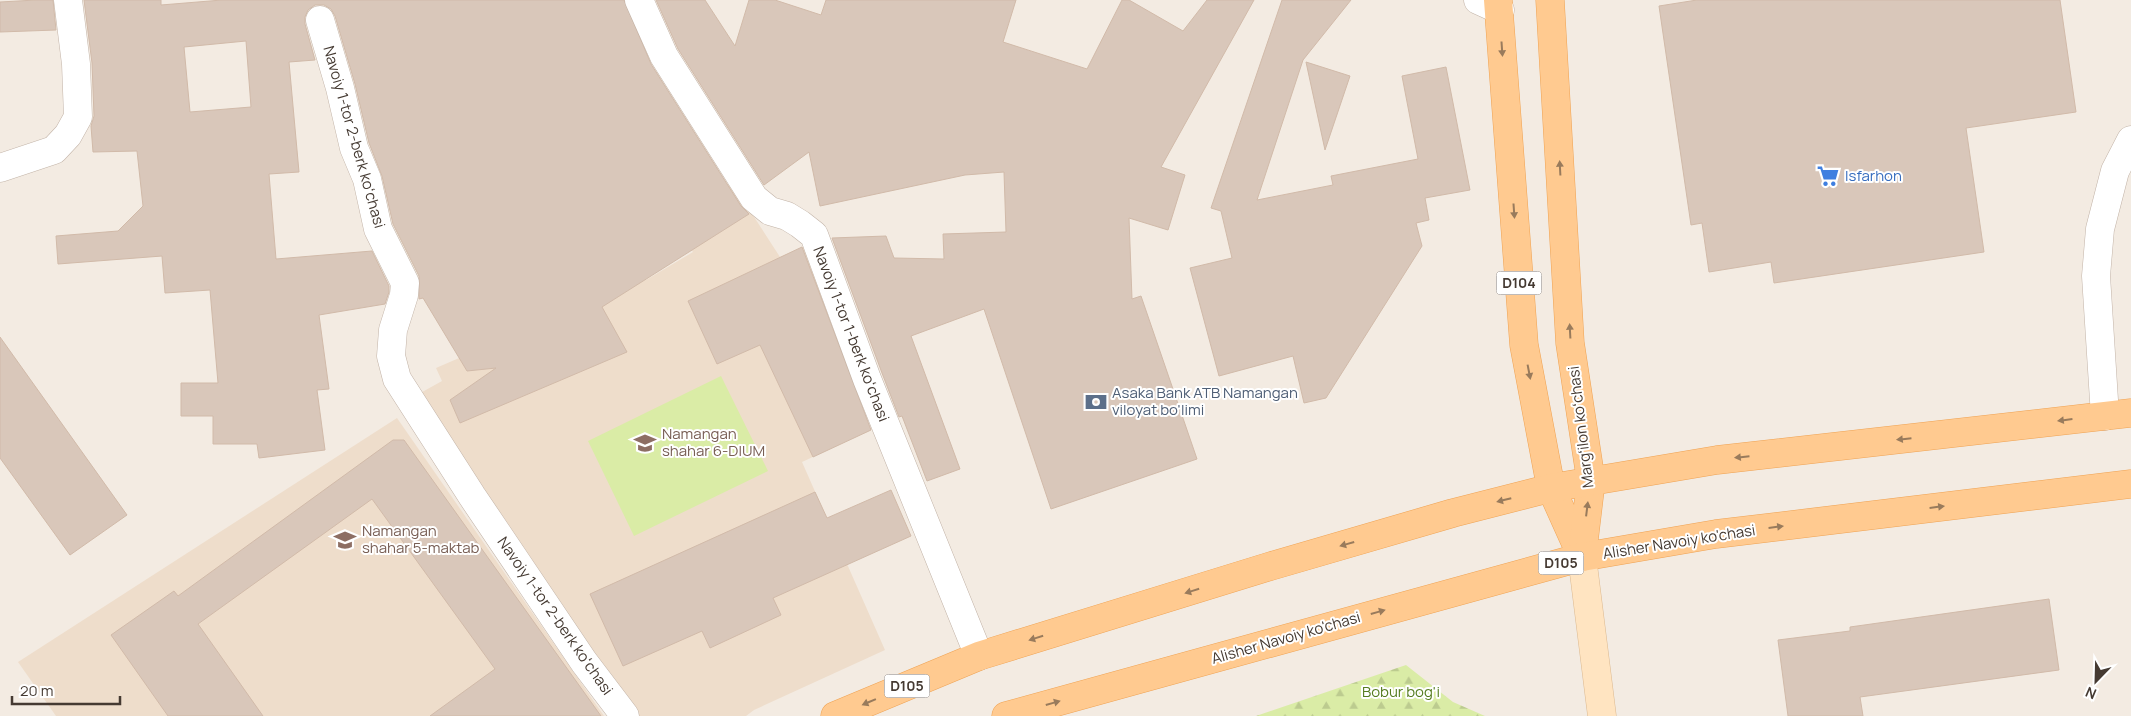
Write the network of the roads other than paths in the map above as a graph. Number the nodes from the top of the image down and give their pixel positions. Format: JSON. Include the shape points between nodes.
{"nodes":[{"id":1,"x":68,"y":0,"type":"edge"},
{"id":2,"x":639,"y":0,"type":"edge"},
{"id":3,"x":1550,"y":0,"type":"edge"},
{"id":4,"x":1492,"y":3,"type":"edge"},
{"id":5,"x":320,"y":20,"type":"dead end"},
{"id":6,"x":2131,"y":140,"type":"edge"},
{"id":7,"x":0,"y":168,"type":"edge"},
{"id":8,"x":2118,"y":414,"type":"edge"},
{"id":9,"x":1591,"y":481,"type":"junction"},
{"id":10,"x":2131,"y":484,"type":"edge"},
{"id":11,"x":1551,"y":488,"type":"junction"},
{"id":12,"x":1582,"y":557,"type":"junction"},
{"id":13,"x":979,"y":656,"type":"junction"},
{"id":14,"x":625,"y":716,"type":"edge"},
{"id":15,"x":835,"y":716,"type":"edge"},
{"id":16,"x":1006,"y":716,"type":"edge"},
{"id":17,"x":1602,"y":716,"type":"edge"}],
"edges":[{"from":1,"to":7,"type":"street","via":[[76,64],[78,117],[54,150]]},
{"from":2,"to":13,"type":"street","name":"Navoiy 1-tor 1-berk koʻchasi","via":[[664,56],[754,198],[770,211],[787,216],[814,235],[867,379]]},
{"from":9,"to":3,"type":"main road","name":"Margʻilon koʻchasi","one_way":true,"via":[[1570,343]]},
{"from":4,"to":11,"type":"main road","number":"D104","one_way":true,"via":[[1524,345]]},
{"from":5,"to":14,"type":"street","name":"Navoiy 1-tor 2-berk koʻchasi","via":[[354,148],[367,178],[378,229],[405,282],[404,296],[392,330],[391,356],[397,380],[574,646]]},
{"from":6,"to":8,"type":"street","via":[[2115,171],[2100,229],[2096,276]]},
{"from":8,"to":9,"type":"main road","number":"D105","one_way":true,"via":[[1717,460]]},
{"from":9,"to":11,"type":"main road","number":"D105"},
{"from":12,"to":9,"type":"main road","name":"Margʻilon koʻchasi","one_way":true},
{"from":12,"to":10,"type":"main road","name":"Alisher Navoiy ko'chasi","number":"D105","one_way":true,"via":[[1724,533]]},
{"from":11,"to":12,"type":"main road","number":"D104"},
{"from":11,"to":13,"type":"main road","number":"D105","one_way":true,"via":[[1280,563]]},
{"from":16,"to":12,"type":"main road","name":"Alisher Navoiy ko'chasi","number":"D105","one_way":true},
{"from":12,"to":17,"type":"main road"},
{"from":13,"to":15,"type":"main road","number":"D105","one_way":true}]}
